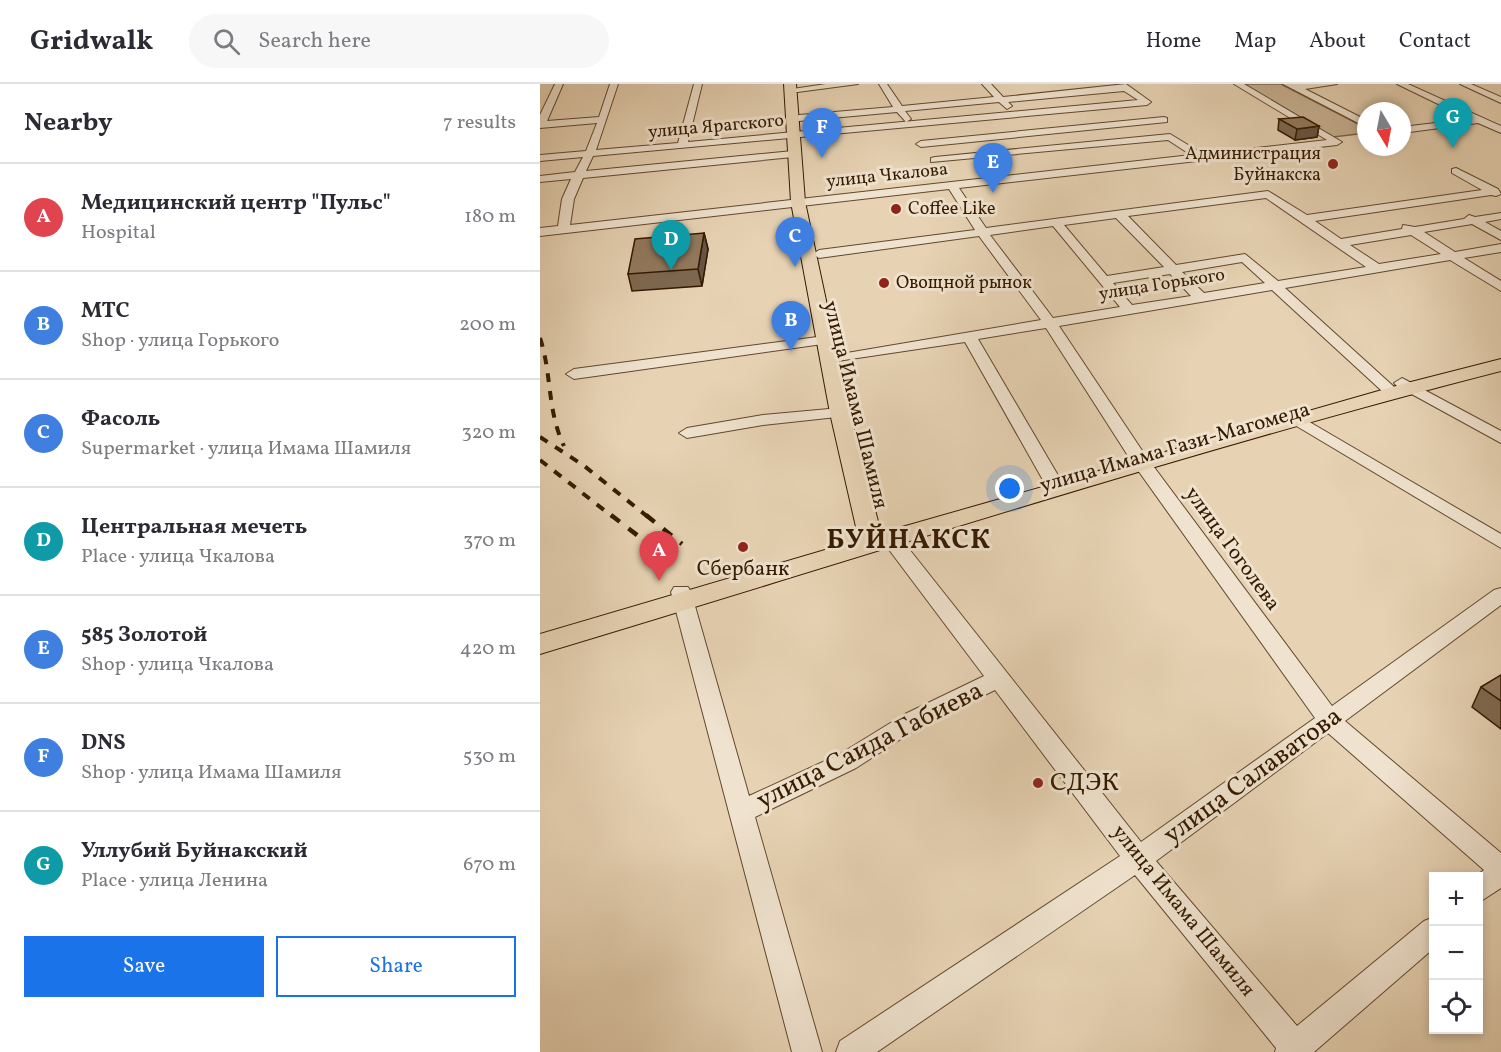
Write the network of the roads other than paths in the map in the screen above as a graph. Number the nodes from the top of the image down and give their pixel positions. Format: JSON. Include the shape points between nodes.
{"nodes":[{"id":1,"x":559,"y":84,"type":"edge"},
{"id":2,"x":614,"y":84,"type":"edge"},
{"id":3,"x":698,"y":84,"type":"edge"},
{"id":4,"x":854,"y":84,"type":"edge"},
{"id":5,"x":883,"y":84,"type":"edge"},
{"id":6,"x":986,"y":84,"type":"edge"},
{"id":7,"x":1238,"y":84,"type":"edge"},
{"id":8,"x":1333,"y":84,"type":"edge"},
{"id":9,"x":1401,"y":84,"type":"edge"},
{"id":10,"x":1464,"y":84,"type":"edge"},
{"id":11,"x":1123,"y":86,"type":"edge"},
{"id":12,"x":1291,"y":86,"type":"edge"},
{"id":13,"x":793,"y":87,"type":"edge"},
{"id":14,"x":1253,"y":93,"type":"junction"},
{"id":15,"x":1062,"y":94,"type":"junction"},
{"id":16,"x":1002,"y":99,"type":"junction"},
{"id":17,"x":1501,"y":100,"type":"edge"},
{"id":18,"x":1078,"y":110,"type":"junction"},
{"id":19,"x":899,"y":111,"type":"junction"},
{"id":20,"x":1015,"y":116,"type":"junction"},
{"id":21,"x":1501,"y":117,"type":"edge"},
{"id":22,"x":1357,"y":119,"type":"edge"},
{"id":23,"x":602,"y":120,"type":"junction"},
{"id":24,"x":1164,"y":120,"type":"dead end"},
{"id":25,"x":1479,"y":120,"type":"junction"},
{"id":26,"x":540,"y":124,"type":"edge"},
{"id":27,"x":911,"y":126,"type":"junction"},
{"id":28,"x":1096,"y":126,"type":"junction"},
{"id":29,"x":1411,"y":129,"type":"edge"},
{"id":30,"x":1501,"y":130,"type":"edge"},
{"id":31,"x":1030,"y":133,"type":"junction"},
{"id":32,"x":796,"y":136,"type":"junction"},
{"id":33,"x":1113,"y":142,"type":"junction"},
{"id":34,"x":921,"y":144,"type":"junction"},
{"id":35,"x":682,"y":146,"type":"junction"},
{"id":36,"x":590,"y":154,"type":"junction"},
{"id":37,"x":540,"y":158,"type":"edge"},
{"id":38,"x":1202,"y":158,"type":"junction"},
{"id":39,"x":934,"y":160,"type":"junction"},
{"id":40,"x":1456,"y":171,"type":"dead end"},
{"id":41,"x":577,"y":176,"type":"junction"},
{"id":42,"x":956,"y":178,"type":"junction"},
{"id":43,"x":540,"y":179,"type":"edge"},
{"id":44,"x":1497,"y":193,"type":"edge"},
{"id":45,"x":1437,"y":200,"type":"junction"},
{"id":46,"x":804,"y":202,"type":"junction"},
{"id":47,"x":1378,"y":208,"type":"junction"},
{"id":48,"x":1119,"y":214,"type":"junction"},
{"id":49,"x":1501,"y":216,"type":"edge"},
{"id":50,"x":1306,"y":219,"type":"junction"},
{"id":51,"x":1474,"y":220,"type":"junction"},
{"id":52,"x":1057,"y":224,"type":"junction"},
{"id":53,"x":564,"y":229,"type":"junction"},
{"id":54,"x":1413,"y":230,"type":"junction"},
{"id":55,"x":540,"y":232,"type":"edge"},
{"id":56,"x":983,"y":233,"type":"junction"},
{"id":57,"x":1501,"y":236,"type":"edge"},
{"id":58,"x":1338,"y":243,"type":"junction"},
{"id":59,"x":1501,"y":248,"type":"edge"},
{"id":60,"x":819,"y":254,"type":"junction"},
{"id":61,"x":1455,"y":256,"type":"junction"},
{"id":62,"x":1173,"y":269,"type":"junction"},
{"id":63,"x":1379,"y":270,"type":"junction"},
{"id":64,"x":1105,"y":280,"type":"junction"},
{"id":65,"x":1500,"y":285,"type":"edge"},
{"id":66,"x":1278,"y":286,"type":"junction"},
{"id":67,"x":1201,"y":298,"type":"junction"},
{"id":68,"x":1129,"y":310,"type":"junction"},
{"id":69,"x":1049,"y":322,"type":"junction"},
{"id":70,"x":968,"y":335,"type":"junction"},
{"id":71,"x":825,"y":340,"type":"junction"},
{"id":72,"x":1501,"y":358,"type":"edge"},
{"id":73,"x":836,"y":359,"type":"junction"},
{"id":74,"x":1501,"y":365,"type":"edge"},
{"id":75,"x":574,"y":374,"type":"dead end"},
{"id":76,"x":1399,"y":386,"type":"junction"},
{"id":77,"x":840,"y":412,"type":"junction"},
{"id":78,"x":1294,"y":418,"type":"junction"},
{"id":79,"x":687,"y":433,"type":"dead end"},
{"id":80,"x":1501,"y":438,"type":"edge"},
{"id":81,"x":1140,"y":462,"type":"junction"},
{"id":82,"x":1055,"y":486,"type":"junction"},
{"id":83,"x":881,"y":538,"type":"junction"},
{"id":84,"x":1501,"y":542,"type":"edge"},
{"id":85,"x":1501,"y":595,"type":"edge"},
{"id":86,"x":682,"y":596,"type":"junction"},
{"id":87,"x":540,"y":635,"type":"edge"},
{"id":88,"x":540,"y":644,"type":"edge"},
{"id":89,"x":999,"y":679,"type":"junction"},
{"id":90,"x":1330,"y":721,"type":"junction"},
{"id":91,"x":741,"y":812,"type":"junction"},
{"id":92,"x":1138,"y":859,"type":"junction"},
{"id":93,"x":1501,"y":871,"type":"edge"},
{"id":94,"x":1483,"y":887,"type":"edge"},
{"id":95,"x":1429,"y":934,"type":"edge"},
{"id":96,"x":1295,"y":1051,"type":"edge"},
{"id":97,"x":807,"y":1052,"type":"edge"},
{"id":98,"x":851,"y":1052,"type":"edge"}],
"edges":[{"from":1,"to":26,"type":"street"},
{"from":2,"to":23,"type":"street"},
{"from":3,"to":35,"type":"street"},
{"from":4,"to":13,"type":"street"},
{"from":5,"to":19,"type":"street","name":"улица Гоголева"},
{"from":6,"to":16,"type":"street"},
{"from":7,"to":14,"type":"street"},
{"from":8,"to":12,"type":"street"},
{"from":9,"to":25,"type":"street"},
{"from":10,"to":17,"type":"street"},
{"from":11,"to":15,"type":"street"},
{"from":11,"to":18,"type":"street","name":"улица Ярагского","via":[[1147,102]]},
{"from":12,"to":14,"type":"street"},
{"from":12,"to":22,"type":"street"},
{"from":13,"to":32,"type":"main road","name":"улица Имама Шамиля"},
{"from":14,"to":38,"type":"street","name":"улица Чкалова","via":[[1337,142]]},
{"from":15,"to":16,"type":"street"},
{"from":15,"to":18,"type":"street"},
{"from":16,"to":19,"type":"street"},
{"from":16,"to":20,"type":"street"},
{"from":18,"to":20,"type":"street","name":"улица Ярагского"},
{"from":18,"to":28,"type":"street"},
{"from":19,"to":27,"type":"street","name":"улица Гоголева"},
{"from":19,"to":32,"type":"street"},
{"from":20,"to":27,"type":"street","name":"улица Ярагского"},
{"from":20,"to":31,"type":"street"},
{"from":21,"to":25,"type":"street"},
{"from":23,"to":26,"type":"street"},
{"from":23,"to":36,"type":"street"},
{"from":24,"to":28,"type":"street"},
{"from":25,"to":29,"type":"street"},
{"from":25,"to":30,"type":"street"},
{"from":27,"to":32,"type":"street","name":"улица Ярагского"},
{"from":27,"to":34,"type":"street","name":"улица Гоголева"},
{"from":28,"to":31,"type":"street"},
{"from":28,"to":33,"type":"street"},
{"from":31,"to":34,"type":"street"},
{"from":32,"to":35,"type":"street","name":"улица Ярагского"},
{"from":32,"to":41,"type":"street"},
{"from":32,"to":46,"type":"main road","name":"улица Имама Шамиля"},
{"from":33,"to":38,"type":"street","via":[[1170,137]]},
{"from":33,"to":39,"type":"street"},
{"from":34,"to":39,"type":"street","name":"улица Гоголева"},
{"from":35,"to":36,"type":"street","name":"улица Ярагского"},
{"from":36,"to":37,"type":"street","name":"улица Ярагского"},
{"from":36,"to":41,"type":"street"},
{"from":38,"to":42,"type":"street","name":"улица Чкалова"},
{"from":39,"to":42,"type":"street","name":"улица Гоголева"},
{"from":40,"to":44,"type":"street"},
{"from":41,"to":43,"type":"street"},
{"from":41,"to":53,"type":"street","via":[[563,209]]},
{"from":42,"to":46,"type":"street","name":"улица Чкалова"},
{"from":42,"to":56,"type":"street","name":"улица Гоголева"},
{"from":44,"to":45,"type":"street"},
{"from":45,"to":47,"type":"street"},
{"from":45,"to":51,"type":"street"},
{"from":46,"to":53,"type":"street","name":"улица Чкалова"},
{"from":46,"to":60,"type":"main road","name":"улица Имама Шамиля"},
{"from":46,"to":71,"type":"main road","name":"улица Имама Шамиля"},
{"from":47,"to":50,"type":"street"},
{"from":47,"to":54,"type":"street"},
{"from":48,"to":50,"type":"street","via":[[1268,194]]},
{"from":48,"to":52,"type":"street"},
{"from":48,"to":62,"type":"street"},
{"from":49,"to":51,"type":"street"},
{"from":50,"to":58,"type":"street"},
{"from":51,"to":54,"type":"street"},
{"from":51,"to":57,"type":"street"},
{"from":52,"to":56,"type":"street"},
{"from":52,"to":64,"type":"street"},
{"from":53,"to":55,"type":"street","name":"улица Чкалова"},
{"from":54,"to":58,"type":"street"},
{"from":54,"to":61,"type":"street"},
{"from":56,"to":60,"type":"street"},
{"from":56,"to":69,"type":"street","name":"улица Гоголева"},
{"from":58,"to":63,"type":"street"},
{"from":59,"to":61,"type":"street","name":"улица Горького"},
{"from":60,"to":73,"type":"main road","name":"улица Имама Шамиля"},
{"from":61,"to":63,"type":"street","name":"улица Горького"},
{"from":61,"to":65,"type":"street"},
{"from":62,"to":64,"type":"street"},
{"from":62,"to":66,"type":"street","via":[[1245,258]]},
{"from":62,"to":67,"type":"street"},
{"from":63,"to":66,"type":"street","name":"улица Горького"},
{"from":64,"to":68,"type":"street"},
{"from":66,"to":67,"type":"street","name":"улица Горького"},
{"from":66,"to":76,"type":"street"},
{"from":67,"to":68,"type":"street","name":"улица Горького"},
{"from":68,"to":69,"type":"street","name":"улица Горького"},
{"from":69,"to":70,"type":"street","name":"улица Горького"},
{"from":69,"to":81,"type":"street","name":"улица Гоголева"},
{"from":70,"to":73,"type":"street","name":"улица Горького"},
{"from":70,"to":82,"type":"street"},
{"from":71,"to":73,"type":"main road","name":"улица Имама Шамиля"},
{"from":71,"to":75,"type":"street"},
{"from":72,"to":76,"type":"main road"},
{"from":73,"to":77,"type":"main road","name":"улица Имама Шамиля"},
{"from":73,"to":83,"type":"main road","name":"улица Имама Шамиля","via":[[852,410]]},
{"from":74,"to":76,"type":"main road"},
{"from":76,"to":78,"type":"main road"},
{"from":76,"to":80,"type":"street"},
{"from":77,"to":79,"type":"street"},
{"from":77,"to":83,"type":"main road","name":"улица Имама Шамиля"},
{"from":78,"to":81,"type":"main road"},
{"from":78,"to":84,"type":"street"},
{"from":81,"to":82,"type":"main road"},
{"from":81,"to":90,"type":"street","name":"улица Гоголева"},
{"from":82,"to":83,"type":"main road"},
{"from":83,"to":86,"type":"main road"},
{"from":83,"to":89,"type":"street","name":"улица Имама Шамиля"},
{"from":85,"to":90,"type":"street","name":"улица Салаватова"},
{"from":86,"to":87,"type":"main road"},
{"from":86,"to":88,"type":"main road"},
{"from":86,"to":91,"type":"street","name":"улица Саида Габиева"},
{"from":89,"to":91,"type":"street","name":"улица Саида Габиева","via":[[913,720],[848,762]]},
{"from":89,"to":92,"type":"street","name":"улица Имама Шамиля"},
{"from":90,"to":92,"type":"street","name":"улица Салаватова"},
{"from":90,"to":93,"type":"street","name":"улица Гоголева"},
{"from":91,"to":97,"type":"street","name":"улица Саида Габиева"},
{"from":92,"to":96,"type":"street","name":"улица Имама Шамиля"},
{"from":92,"to":98,"type":"street","name":"улица Салаватова"},
{"from":93,"to":94,"type":"street"},
{"from":95,"to":96,"type":"street"}]}
